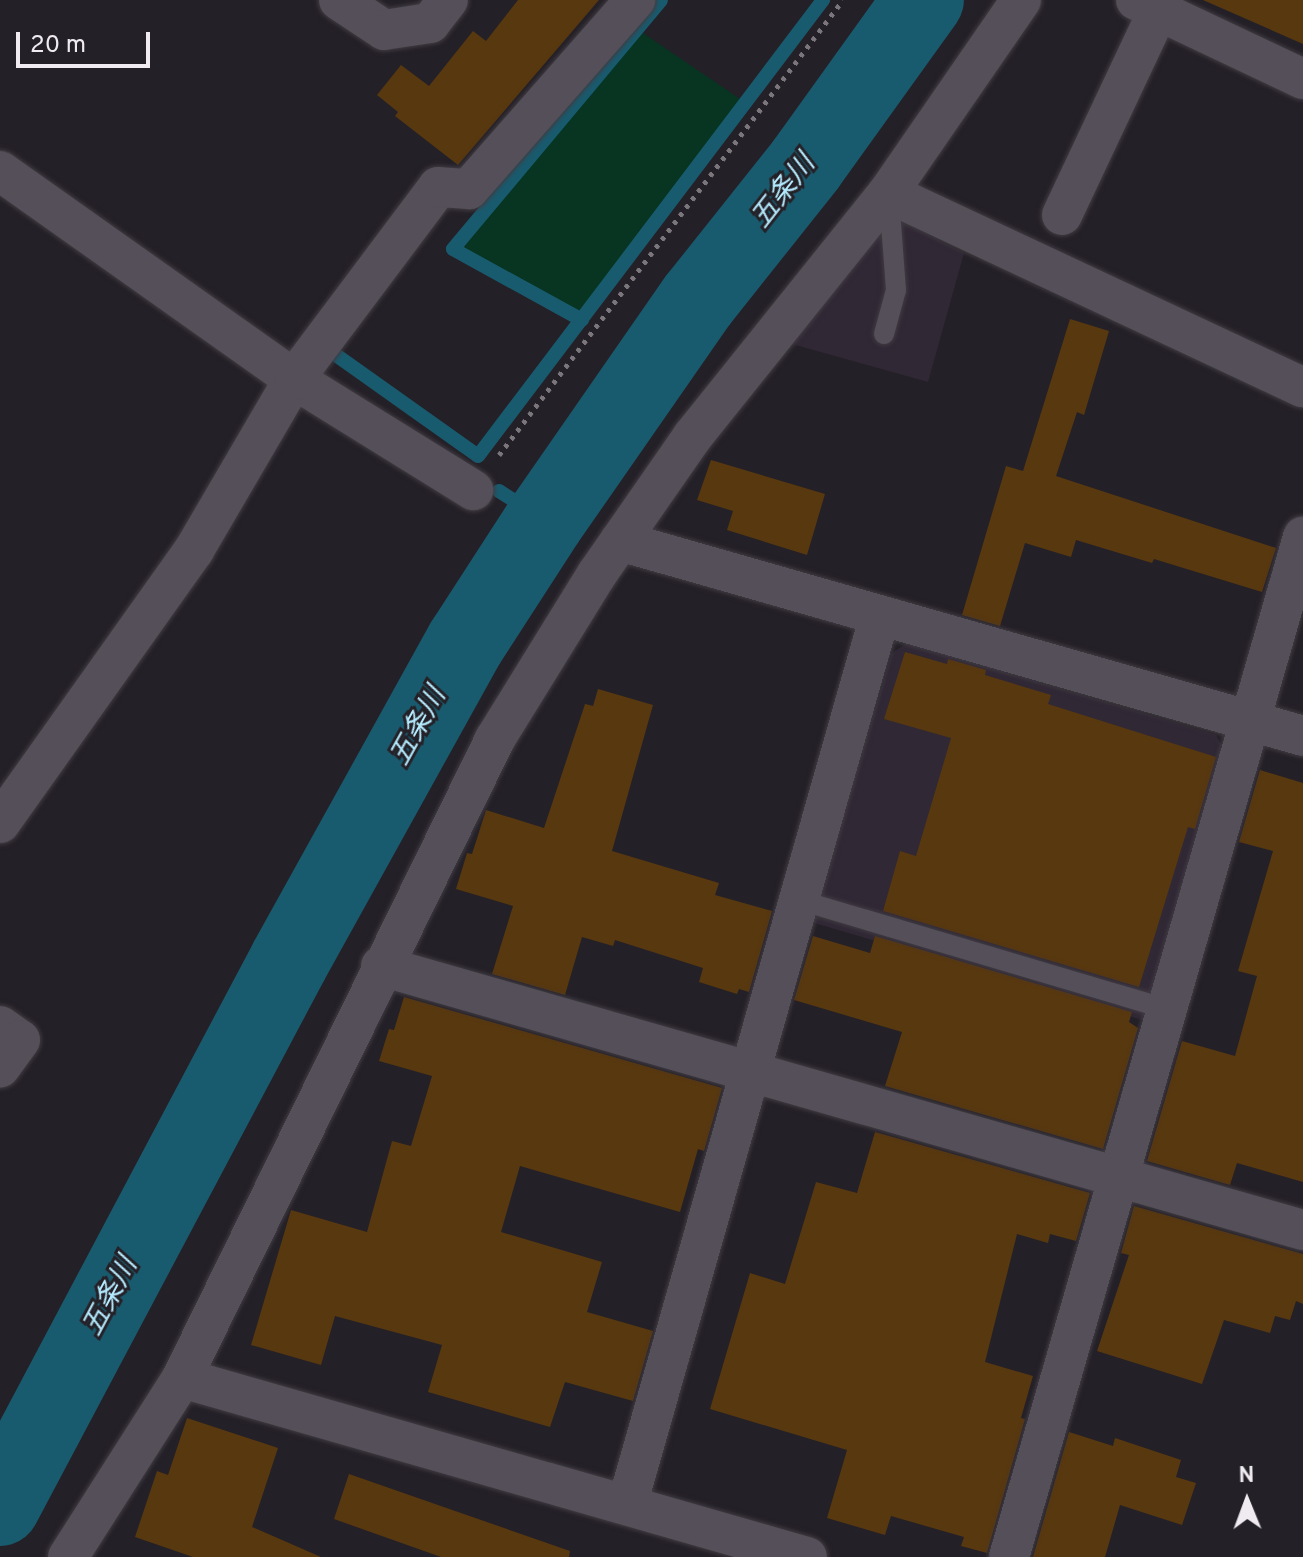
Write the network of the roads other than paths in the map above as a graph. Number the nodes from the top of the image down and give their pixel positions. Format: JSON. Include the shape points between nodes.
{"nodes":[{"id":1,"x":339,"y":0,"type":"edge"},
{"id":2,"x":448,"y":0,"type":"edge"},
{"id":3,"x":635,"y":0,"type":"edge"},
{"id":4,"x":1021,"y":0,"type":"edge"},
{"id":5,"x":1152,"y":3,"type":"edge"},
{"id":6,"x":1303,"y":79,"type":"edge"},
{"id":7,"x":0,"y":171,"type":"edge"},
{"id":8,"x":888,"y":193,"type":"junction"},
{"id":9,"x":1062,"y":215,"type":"dead end"},
{"id":10,"x":884,"y":334,"type":"dead end"},
{"id":11,"x":294,"y":379,"type":"junction"},
{"id":12,"x":1303,"y":387,"type":"edge"},
{"id":13,"x":473,"y":490,"type":"road end"},
{"id":14,"x":1303,"y":537,"type":"edge"},
{"id":15,"x":620,"y":541,"type":"junction"},
{"id":16,"x":880,"y":615,"type":"junction"},
{"id":17,"x":1250,"y":721,"type":"junction"},
{"id":18,"x":1303,"y":736,"type":"edge"},
{"id":19,"x":0,"y":823,"type":"edge"},
{"id":20,"x":799,"y":900,"type":"junction"},
{"id":21,"x":381,"y":966,"type":"junction"},
{"id":22,"x":1167,"y":1009,"type":"junction"},
{"id":23,"x":0,"y":1026,"type":"edge"},
{"id":24,"x":0,"y":1068,"type":"edge"},
{"id":25,"x":751,"y":1072,"type":"junction"},
{"id":26,"x":1119,"y":1177,"type":"junction"},
{"id":27,"x":1303,"y":1230,"type":"edge"},
{"id":28,"x":182,"y":1378,"type":"junction"},
{"id":29,"x":627,"y":1505,"type":"junction"},
{"id":30,"x":68,"y":1557,"type":"edge"},
{"id":31,"x":807,"y":1557,"type":"edge"},
{"id":32,"x":1009,"y":1557,"type":"edge"}],
"edges":[{"from":1,"to":2,"type":"street","via":[[384,30],[430,23]]},
{"from":3,"to":11,"type":"street","via":[[469,189],[438,187]]},
{"from":4,"to":8,"type":"street"},
{"from":5,"to":6,"type":"street"},
{"from":5,"to":9,"type":"street"},
{"from":7,"to":11,"type":"street"},
{"from":8,"to":10,"type":"lane","via":[[896,290]]},
{"from":8,"to":12,"type":"street"},
{"from":8,"to":15,"type":"street","via":[[693,436]]},
{"from":11,"to":13,"type":"street"},
{"from":11,"to":19,"type":"street","via":[[194,550]]},
{"from":14,"to":17,"type":"street"},
{"from":15,"to":16,"type":"street"},
{"from":15,"to":21,"type":"street","via":[[495,739]]},
{"from":16,"to":17,"type":"street"},
{"from":16,"to":20,"type":"street"},
{"from":17,"to":18,"type":"street"},
{"from":17,"to":22,"type":"street"},
{"from":20,"to":22,"type":"lane"},
{"from":20,"to":25,"type":"street"},
{"from":21,"to":25,"type":"street"},
{"from":21,"to":28,"type":"street"},
{"from":22,"to":26,"type":"street"},
{"from":23,"to":24,"type":"street","via":[[20,1040]]},
{"from":25,"to":26,"type":"street"},
{"from":25,"to":29,"type":"street"},
{"from":26,"to":27,"type":"street"},
{"from":26,"to":32,"type":"street"},
{"from":28,"to":29,"type":"street"},
{"from":28,"to":30,"type":"street"},
{"from":29,"to":31,"type":"street"}]}
